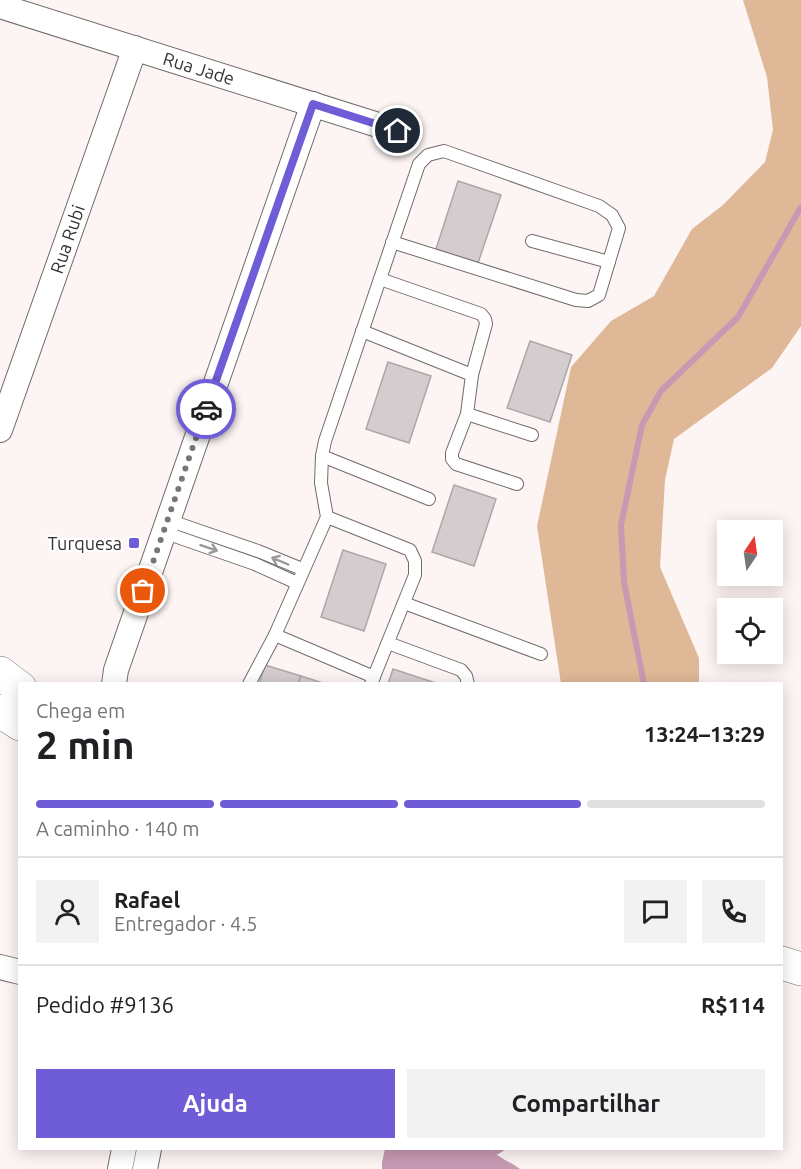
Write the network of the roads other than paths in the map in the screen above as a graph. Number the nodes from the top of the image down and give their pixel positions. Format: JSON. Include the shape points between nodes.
{"nodes":[{"id":1,"x":0,"y":6,"type":"edge"},
{"id":2,"x":135,"y":48,"type":"junction"},
{"id":3,"x":313,"y":104,"type":"junction"},
{"id":4,"x":398,"y":131,"type":"dead end"},
{"id":5,"x":532,"y":241,"type":"dead end"},
{"id":6,"x":392,"y":242,"type":"junction"},
{"id":7,"x":609,"y":261,"type":"junction"},
{"id":8,"x":380,"y":279,"type":"junction"},
{"id":9,"x":362,"y":331,"type":"junction"},
{"id":10,"x":472,"y":375,"type":"junction"},
{"id":11,"x":466,"y":414,"type":"junction"},
{"id":12,"x":0,"y":430,"type":"edge"},
{"id":13,"x":532,"y":435,"type":"dead end"},
{"id":14,"x":322,"y":456,"type":"junction"},
{"id":15,"x":517,"y":484,"type":"dead end"},
{"id":16,"x":429,"y":499,"type":"dead end"},
{"id":17,"x":327,"y":517,"type":"junction"},
{"id":18,"x":166,"y":526,"type":"junction"},
{"id":19,"x":302,"y":569,"type":"junction"},
{"id":20,"x":297,"y":583,"type":"junction"},
{"id":21,"x":404,"y":603,"type":"junction"},
{"id":22,"x":275,"y":635,"type":"junction"},
{"id":23,"x":388,"y":643,"type":"junction"},
{"id":24,"x":541,"y":654,"type":"dead end"},
{"id":25,"x":0,"y":673,"type":"edge"},
{"id":26,"x":111,"y":679,"type":"edge"},
{"id":27,"x":373,"y":680,"type":"edge"},
{"id":28,"x":250,"y":682,"type":"edge"},
{"id":29,"x":468,"y":682,"type":"edge"},
{"id":30,"x":18,"y":686,"type":"edge"},
{"id":31,"x":0,"y":711,"type":"edge"},
{"id":32,"x":18,"y":723,"type":"edge"},
{"id":33,"x":783,"y":963,"type":"edge"},
{"id":34,"x":0,"y":967,"type":"edge"},
{"id":35,"x":801,"y":969,"type":"edge"},
{"id":36,"x":18,"y":972,"type":"edge"},
{"id":37,"x":124,"y":1150,"type":"edge"},
{"id":38,"x":149,"y":1150,"type":"edge"},
{"id":39,"x":120,"y":1169,"type":"edge"},
{"id":40,"x":145,"y":1169,"type":"edge"}],
"edges":[{"from":1,"to":2,"type":"street","name":"Rua Jade"},
{"from":2,"to":3,"type":"street","name":"Rua Jade"},
{"from":2,"to":12,"type":"street","name":"Rua Rubi"},
{"from":3,"to":4,"type":"street","name":"Rua Jade"},
{"from":3,"to":18,"type":"street"},
{"from":5,"to":7,"type":"lane"},
{"from":6,"to":7,"type":"lane","via":[[576,300],[588,301],[599,295]]},
{"from":6,"to":7,"type":"lane","via":[[419,164],[428,155],[444,151],[599,206],[612,215],[619,228]]},
{"from":6,"to":8,"type":"lane"},
{"from":8,"to":9,"type":"lane"},
{"from":8,"to":10,"type":"lane","via":[[481,314],[486,324]]},
{"from":9,"to":10,"type":"lane"},
{"from":9,"to":14,"type":"lane"},
{"from":10,"to":11,"type":"lane"},
{"from":11,"to":13,"type":"lane"},
{"from":11,"to":15,"type":"lane","via":[[452,459],[456,464]]},
{"from":14,"to":16,"type":"lane"},
{"from":14,"to":17,"type":"lane","via":[[321,483]]},
{"from":17,"to":19,"type":"lane"},
{"from":17,"to":21,"type":"lane","via":[[410,550],[415,575]]},
{"from":19,"to":18,"type":"lane","one_way":true,"via":[[258,551]]},
{"from":18,"to":20,"type":"lane","one_way":true},
{"from":18,"to":26,"type":"street"},
{"from":19,"to":20,"type":"lane"},
{"from":20,"to":22,"type":"lane"},
{"from":21,"to":23,"type":"lane"},
{"from":21,"to":24,"type":"lane"},
{"from":22,"to":27,"type":"lane"},
{"from":22,"to":28,"type":"lane"},
{"from":23,"to":27,"type":"lane"},
{"from":23,"to":29,"type":"lane","via":[[461,670]]},
{"from":25,"to":30,"type":"street"},
{"from":31,"to":32,"type":"street"},
{"from":33,"to":35,"type":"street"},
{"from":34,"to":36,"type":"street"},
{"from":37,"to":39,"type":"street"},
{"from":38,"to":40,"type":"street"}]}
